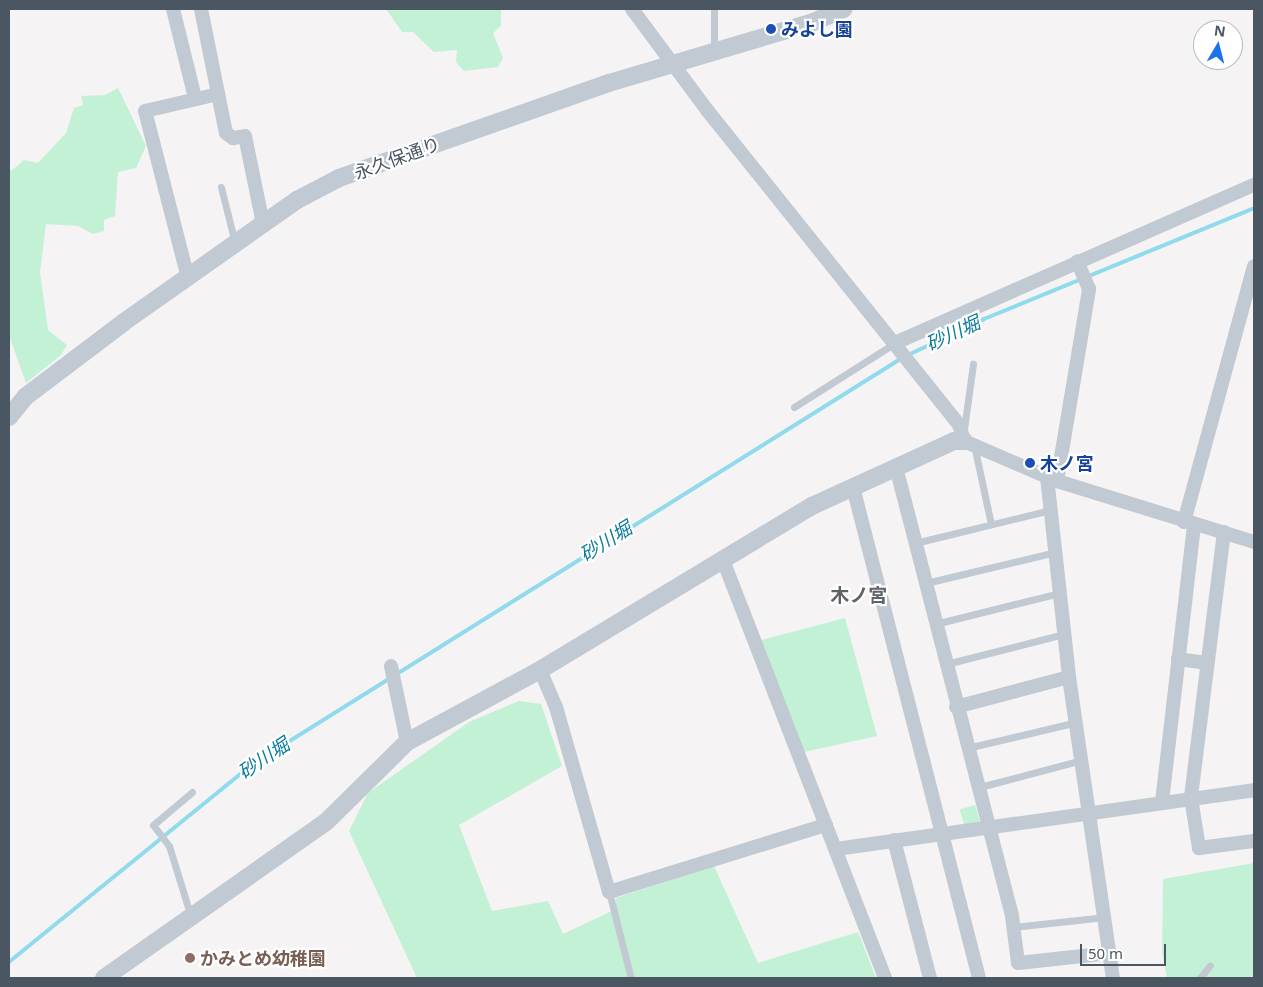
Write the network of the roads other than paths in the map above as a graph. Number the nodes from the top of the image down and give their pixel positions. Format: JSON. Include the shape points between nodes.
{"nodes":[{"id":1,"x":173,"y":9,"type":"edge"},
{"id":2,"x":200,"y":9,"type":"edge"},
{"id":3,"x":632,"y":9,"type":"edge"},
{"id":4,"x":714,"y":9,"type":"edge"},
{"id":5,"x":842,"y":9,"type":"edge"},
{"id":6,"x":714,"y":52,"type":"junction"},
{"id":7,"x":672,"y":65,"type":"junction"},
{"id":8,"x":218,"y":94,"type":"junction"},
{"id":9,"x":196,"y":98,"type":"junction"},
{"id":10,"x":1254,"y":185,"type":"edge"},
{"id":11,"x":221,"y":187,"type":"dead end"},
{"id":12,"x":263,"y":224,"type":"junction"},
{"id":13,"x":236,"y":244,"type":"junction"},
{"id":14,"x":1078,"y":263,"type":"junction"},
{"id":15,"x":1254,"y":266,"type":"edge"},
{"id":16,"x":188,"y":278,"type":"junction"},
{"id":17,"x":896,"y":344,"type":"junction"},
{"id":18,"x":973,"y":364,"type":"dead end"},
{"id":19,"x":794,"y":407,"type":"dead end"},
{"id":20,"x":9,"y":416,"type":"edge"},
{"id":21,"x":967,"y":440,"type":"junction"},
{"id":22,"x":896,"y":467,"type":"junction"},
{"id":23,"x":1052,"y":479,"type":"junction"},
{"id":24,"x":853,"y":487,"type":"junction"},
{"id":25,"x":1050,"y":510,"type":"junction"},
{"id":26,"x":1189,"y":523,"type":"junction"},
{"id":27,"x":991,"y":524,"type":"junction"},
{"id":28,"x":1224,"y":532,"type":"junction"},
{"id":29,"x":1254,"y":542,"type":"edge"},
{"id":30,"x":914,"y":543,"type":"junction"},
{"id":31,"x":1056,"y":552,"type":"junction"},
{"id":32,"x":723,"y":560,"type":"junction"},
{"id":33,"x":925,"y":583,"type":"junction"},
{"id":34,"x":1059,"y":593,"type":"junction"},
{"id":35,"x":935,"y":624,"type":"junction"},
{"id":36,"x":1064,"y":634,"type":"junction"},
{"id":37,"x":1178,"y":659,"type":"junction"},
{"id":38,"x":1208,"y":662,"type":"junction"},
{"id":39,"x":946,"y":664,"type":"junction"},
{"id":40,"x":391,"y":666,"type":"dead end"},
{"id":41,"x":540,"y":670,"type":"junction"},
{"id":42,"x":1070,"y":677,"type":"junction"},
{"id":43,"x":956,"y":707,"type":"junction"},
{"id":44,"x":1077,"y":722,"type":"junction"},
{"id":45,"x":407,"y":742,"type":"junction"},
{"id":46,"x":966,"y":748,"type":"junction"},
{"id":47,"x":1083,"y":760,"type":"junction"},
{"id":48,"x":976,"y":788,"type":"junction"},
{"id":49,"x":1254,"y":790,"type":"edge"},
{"id":50,"x":192,"y":792,"type":"dead end"},
{"id":51,"x":1191,"y":798,"type":"junction"},
{"id":52,"x":1162,"y":802,"type":"junction"},
{"id":53,"x":1092,"y":811,"type":"junction"},
{"id":54,"x":826,"y":825,"type":"junction"},
{"id":55,"x":987,"y":827,"type":"junction"},
{"id":56,"x":942,"y":834,"type":"junction"},
{"id":57,"x":894,"y":840,"type":"junction"},
{"id":58,"x":1254,"y":841,"type":"edge"},
{"id":59,"x":836,"y":849,"type":"junction"},
{"id":60,"x":609,"y":892,"type":"junction"},
{"id":61,"x":1106,"y":916,"type":"junction"},
{"id":62,"x":192,"y":919,"type":"junction"},
{"id":63,"x":1014,"y":927,"type":"junction"},
{"id":64,"x":1110,"y":953,"type":"junction"},
{"id":65,"x":1210,"y":965,"type":"dead end"},
{"id":66,"x":104,"y":978,"type":"edge"},
{"id":67,"x":631,"y":978,"type":"edge"},
{"id":68,"x":885,"y":978,"type":"edge"},
{"id":69,"x":930,"y":978,"type":"edge"},
{"id":70,"x":978,"y":978,"type":"edge"},
{"id":71,"x":1113,"y":978,"type":"edge"},
{"id":72,"x":1200,"y":978,"type":"edge"}],
"edges":[{"from":1,"to":9,"type":"street"},
{"from":2,"to":8,"type":"street"},
{"from":3,"to":7,"type":"street"},
{"from":4,"to":6,"type":"lane"},
{"from":5,"to":6,"type":"street","name":"永久保通り"},
{"from":6,"to":7,"type":"street","name":"永久保通り"},
{"from":7,"to":12,"type":"street","name":"永久保通り","via":[[339,178]]},
{"from":7,"to":17,"type":"street"},
{"from":8,"to":9,"type":"street"},
{"from":8,"to":12,"type":"street","via":[[226,133],[233,138],[244,136]]},
{"from":9,"to":16,"type":"street","via":[[145,111]]},
{"from":10,"to":14,"type":"street"},
{"from":11,"to":13,"type":"lane"},
{"from":12,"to":13,"type":"street","name":"永久保通り"},
{"from":13,"to":16,"type":"street","name":"永久保通り"},
{"from":14,"to":17,"type":"street"},
{"from":14,"to":23,"type":"street","via":[[1087,286]]},
{"from":15,"to":26,"type":"street"},
{"from":16,"to":20,"type":"street","name":"永久保通り","via":[[25,397]]},
{"from":17,"to":19,"type":"lane"},
{"from":17,"to":21,"type":"street"},
{"from":18,"to":21,"type":"lane"},
{"from":21,"to":22,"type":"street","via":[[954,441]]},
{"from":21,"to":23,"type":"street"},
{"from":21,"to":27,"type":"lane"},
{"from":22,"to":24,"type":"street"},
{"from":22,"to":30,"type":"street"},
{"from":23,"to":25,"type":"street"},
{"from":23,"to":26,"type":"street"},
{"from":24,"to":32,"type":"street"},
{"from":24,"to":56,"type":"street"},
{"from":25,"to":27,"type":"lane"},
{"from":25,"to":31,"type":"street"},
{"from":26,"to":28,"type":"street"},
{"from":26,"to":37,"type":"street"},
{"from":27,"to":30,"type":"lane"},
{"from":28,"to":29,"type":"street"},
{"from":28,"to":38,"type":"street"},
{"from":30,"to":33,"type":"street"},
{"from":31,"to":33,"type":"lane"},
{"from":31,"to":34,"type":"street"},
{"from":32,"to":41,"type":"street"},
{"from":32,"to":54,"type":"street"},
{"from":33,"to":35,"type":"street"},
{"from":34,"to":35,"type":"lane"},
{"from":34,"to":36,"type":"street"},
{"from":35,"to":39,"type":"street"},
{"from":36,"to":39,"type":"lane"},
{"from":36,"to":42,"type":"street"},
{"from":37,"to":38,"type":"street"},
{"from":37,"to":52,"type":"street"},
{"from":38,"to":51,"type":"street"},
{"from":39,"to":43,"type":"street"},
{"from":40,"to":45,"type":"street"},
{"from":41,"to":45,"type":"street"},
{"from":41,"to":60,"type":"street","via":[[556,707]]},
{"from":42,"to":43,"type":"street"},
{"from":42,"to":44,"type":"street"},
{"from":43,"to":46,"type":"street"},
{"from":44,"to":46,"type":"lane"},
{"from":44,"to":47,"type":"street"},
{"from":45,"to":62,"type":"street","via":[[326,822]]},
{"from":46,"to":48,"type":"street"},
{"from":47,"to":48,"type":"lane"},
{"from":47,"to":53,"type":"street"},
{"from":48,"to":55,"type":"street"},
{"from":49,"to":51,"type":"street"},
{"from":50,"to":62,"type":"lane","via":[[153,826],[169,846]]},
{"from":51,"to":52,"type":"street"},
{"from":51,"to":58,"type":"street","via":[[1199,848]]},
{"from":52,"to":53,"type":"street"},
{"from":53,"to":55,"type":"street"},
{"from":53,"to":61,"type":"street"},
{"from":54,"to":59,"type":"street"},
{"from":54,"to":60,"type":"street"},
{"from":55,"to":56,"type":"street"},
{"from":55,"to":63,"type":"street"},
{"from":56,"to":57,"type":"street"},
{"from":56,"to":70,"type":"street"},
{"from":57,"to":59,"type":"street"},
{"from":57,"to":69,"type":"street"},
{"from":59,"to":68,"type":"street"},
{"from":60,"to":67,"type":"lane"},
{"from":61,"to":63,"type":"lane"},
{"from":61,"to":64,"type":"street"},
{"from":62,"to":66,"type":"street"},
{"from":63,"to":64,"type":"street","via":[[1018,962]]},
{"from":64,"to":71,"type":"street"},
{"from":65,"to":72,"type":"lane"}]}
